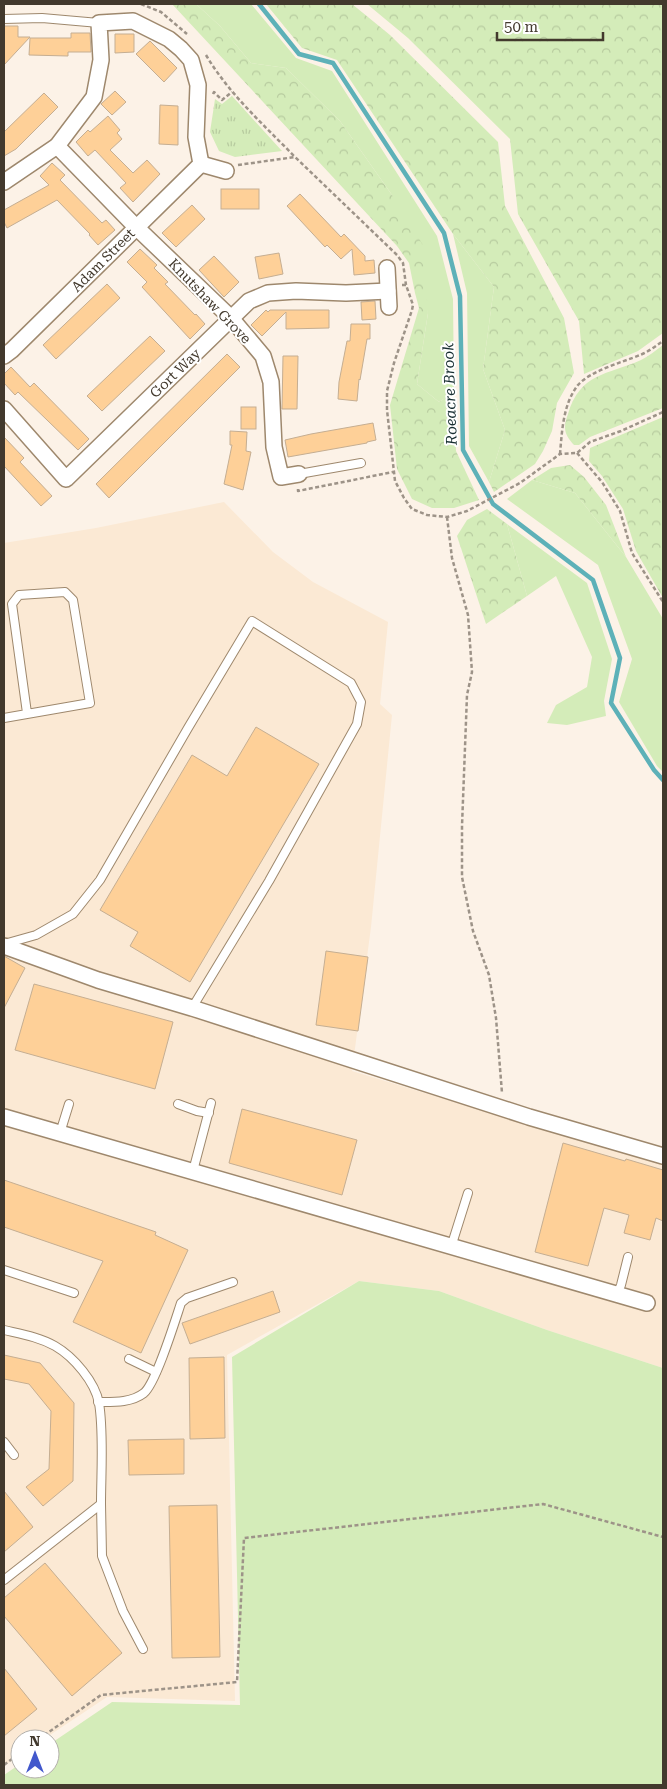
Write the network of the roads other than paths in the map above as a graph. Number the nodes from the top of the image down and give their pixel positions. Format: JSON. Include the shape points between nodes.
{"nodes":[{"id":1,"x":4,"y":19,"type":"edge"},
{"id":2,"x":99,"y":23,"type":"junction"},
{"id":3,"x":57,"y":146,"type":"junction"},
{"id":4,"x":201,"y":164,"type":"junction"},
{"id":5,"x":226,"y":171,"type":"road end"},
{"id":6,"x":4,"y":182,"type":"edge"},
{"id":7,"x":136,"y":227,"type":"junction"},
{"id":8,"x":387,"y":268,"type":"dead end"},
{"id":9,"x":388,"y":290,"type":"junction"},
{"id":10,"x":389,"y":307,"type":"dead end"},
{"id":11,"x":231,"y":318,"type":"junction"},
{"id":12,"x":4,"y":356,"type":"edge"},
{"id":13,"x":4,"y":410,"type":"edge"},
{"id":14,"x":361,"y":463,"type":"dead end"},
{"id":15,"x":297,"y":474,"type":"joint"},
{"id":16,"x":28,"y":713,"type":"junction"},
{"id":17,"x":4,"y":718,"type":"edge"},
{"id":18,"x":4,"y":945,"type":"edge"},
{"id":19,"x":192,"y":1008,"type":"junction"},
{"id":20,"x":211,"y":1103,"type":"dead end"},
{"id":21,"x":68,"y":1104,"type":"dead end"},
{"id":22,"x":178,"y":1104,"type":"dead end"},
{"id":23,"x":209,"y":1113,"type":"junction"},
{"id":24,"x":4,"y":1117,"type":"edge"},
{"id":25,"x":60,"y":1133,"type":"junction"},
{"id":26,"x":663,"y":1156,"type":"edge"},
{"id":27,"x":193,"y":1172,"type":"junction"},
{"id":28,"x":468,"y":1193,"type":"dead end"},
{"id":29,"x":451,"y":1247,"type":"junction"},
{"id":30,"x":628,"y":1257,"type":"dead end"},
{"id":31,"x":4,"y":1270,"type":"edge"},
{"id":32,"x":233,"y":1282,"type":"dead end"},
{"id":33,"x":74,"y":1293,"type":"dead end"},
{"id":34,"x":617,"y":1295,"type":"junction"},
{"id":35,"x":647,"y":1303,"type":"dead end"},
{"id":36,"x":4,"y":1330,"type":"edge"},
{"id":37,"x":129,"y":1359,"type":"dead end"},
{"id":38,"x":156,"y":1372,"type":"junction"},
{"id":39,"x":98,"y":1402,"type":"junction"},
{"id":40,"x":4,"y":1442,"type":"edge"},
{"id":41,"x":14,"y":1455,"type":"dead end"},
{"id":42,"x":101,"y":1504,"type":"junction"},
{"id":43,"x":4,"y":1580,"type":"edge"},
{"id":44,"x":142,"y":1649,"type":"dead end"}],
"edges":[{"from":1,"to":2,"type":"lane","via":[[42,18]]},
{"from":2,"to":3,"type":"street","via":[[101,60],[94,97]]},
{"from":2,"to":4,"type":"street","via":[[133,21],[169,39],[190,60],[198,85],[196,136]]},
{"from":3,"to":6,"type":"street"},
{"from":3,"to":7,"type":"street","name":"Knutshaw Grove"},
{"from":4,"to":5,"type":"street"},
{"from":4,"to":7,"type":"street","name":"Adam Street"},
{"from":7,"to":11,"type":"street","name":"Knutshaw Grove"},
{"from":7,"to":12,"type":"street","name":"Adam Street"},
{"from":8,"to":9,"type":"street"},
{"from":9,"to":10,"type":"street"},
{"from":9,"to":11,"type":"street","name":"Gort Way","via":[[268,293],[249,301]]},
{"from":11,"to":13,"type":"street","name":"Gort Way","via":[[66,479]]},
{"from":11,"to":15,"type":"street","name":"Knutshaw Grove","via":[[263,356],[271,382],[274,447],[281,477]]},
{"from":14,"to":15,"type":"lane"},
{"from":16,"to":16,"type":"lane","via":[[90,703],[73,600],[65,592],[19,595],[12,604]]},
{"from":16,"to":17,"type":"lane"},
{"from":18,"to":19,"type":"street","via":[[98,980]]},
{"from":18,"to":19,"type":"lane","via":[[36,935],[73,914],[100,880],[252,621],[351,683],[361,702],[357,724],[269,881]]},
{"from":19,"to":26,"type":"street","via":[[497,1107]]},
{"from":20,"to":23,"type":"lane"},
{"from":21,"to":25,"type":"lane"},
{"from":22,"to":23,"type":"lane"},
{"from":23,"to":27,"type":"lane"},
{"from":24,"to":25,"type":"street"},
{"from":25,"to":27,"type":"street"},
{"from":27,"to":29,"type":"street"},
{"from":28,"to":29,"type":"lane"},
{"from":29,"to":34,"type":"street"},
{"from":30,"to":34,"type":"lane"},
{"from":31,"to":33,"type":"lane"},
{"from":32,"to":38,"type":"lane","via":[[181,1303]]},
{"from":34,"to":35,"type":"street"},
{"from":36,"to":39,"type":"lane","via":[[34,1337],[56,1347],[90,1380]]},
{"from":37,"to":38,"type":"lane"},
{"from":38,"to":39,"type":"lane","via":[[144,1393],[123,1401]]},
{"from":39,"to":42,"type":"lane"},
{"from":40,"to":41,"type":"lane"},
{"from":42,"to":43,"type":"lane"},
{"from":42,"to":44,"type":"lane","via":[[102,1556]]}]}
